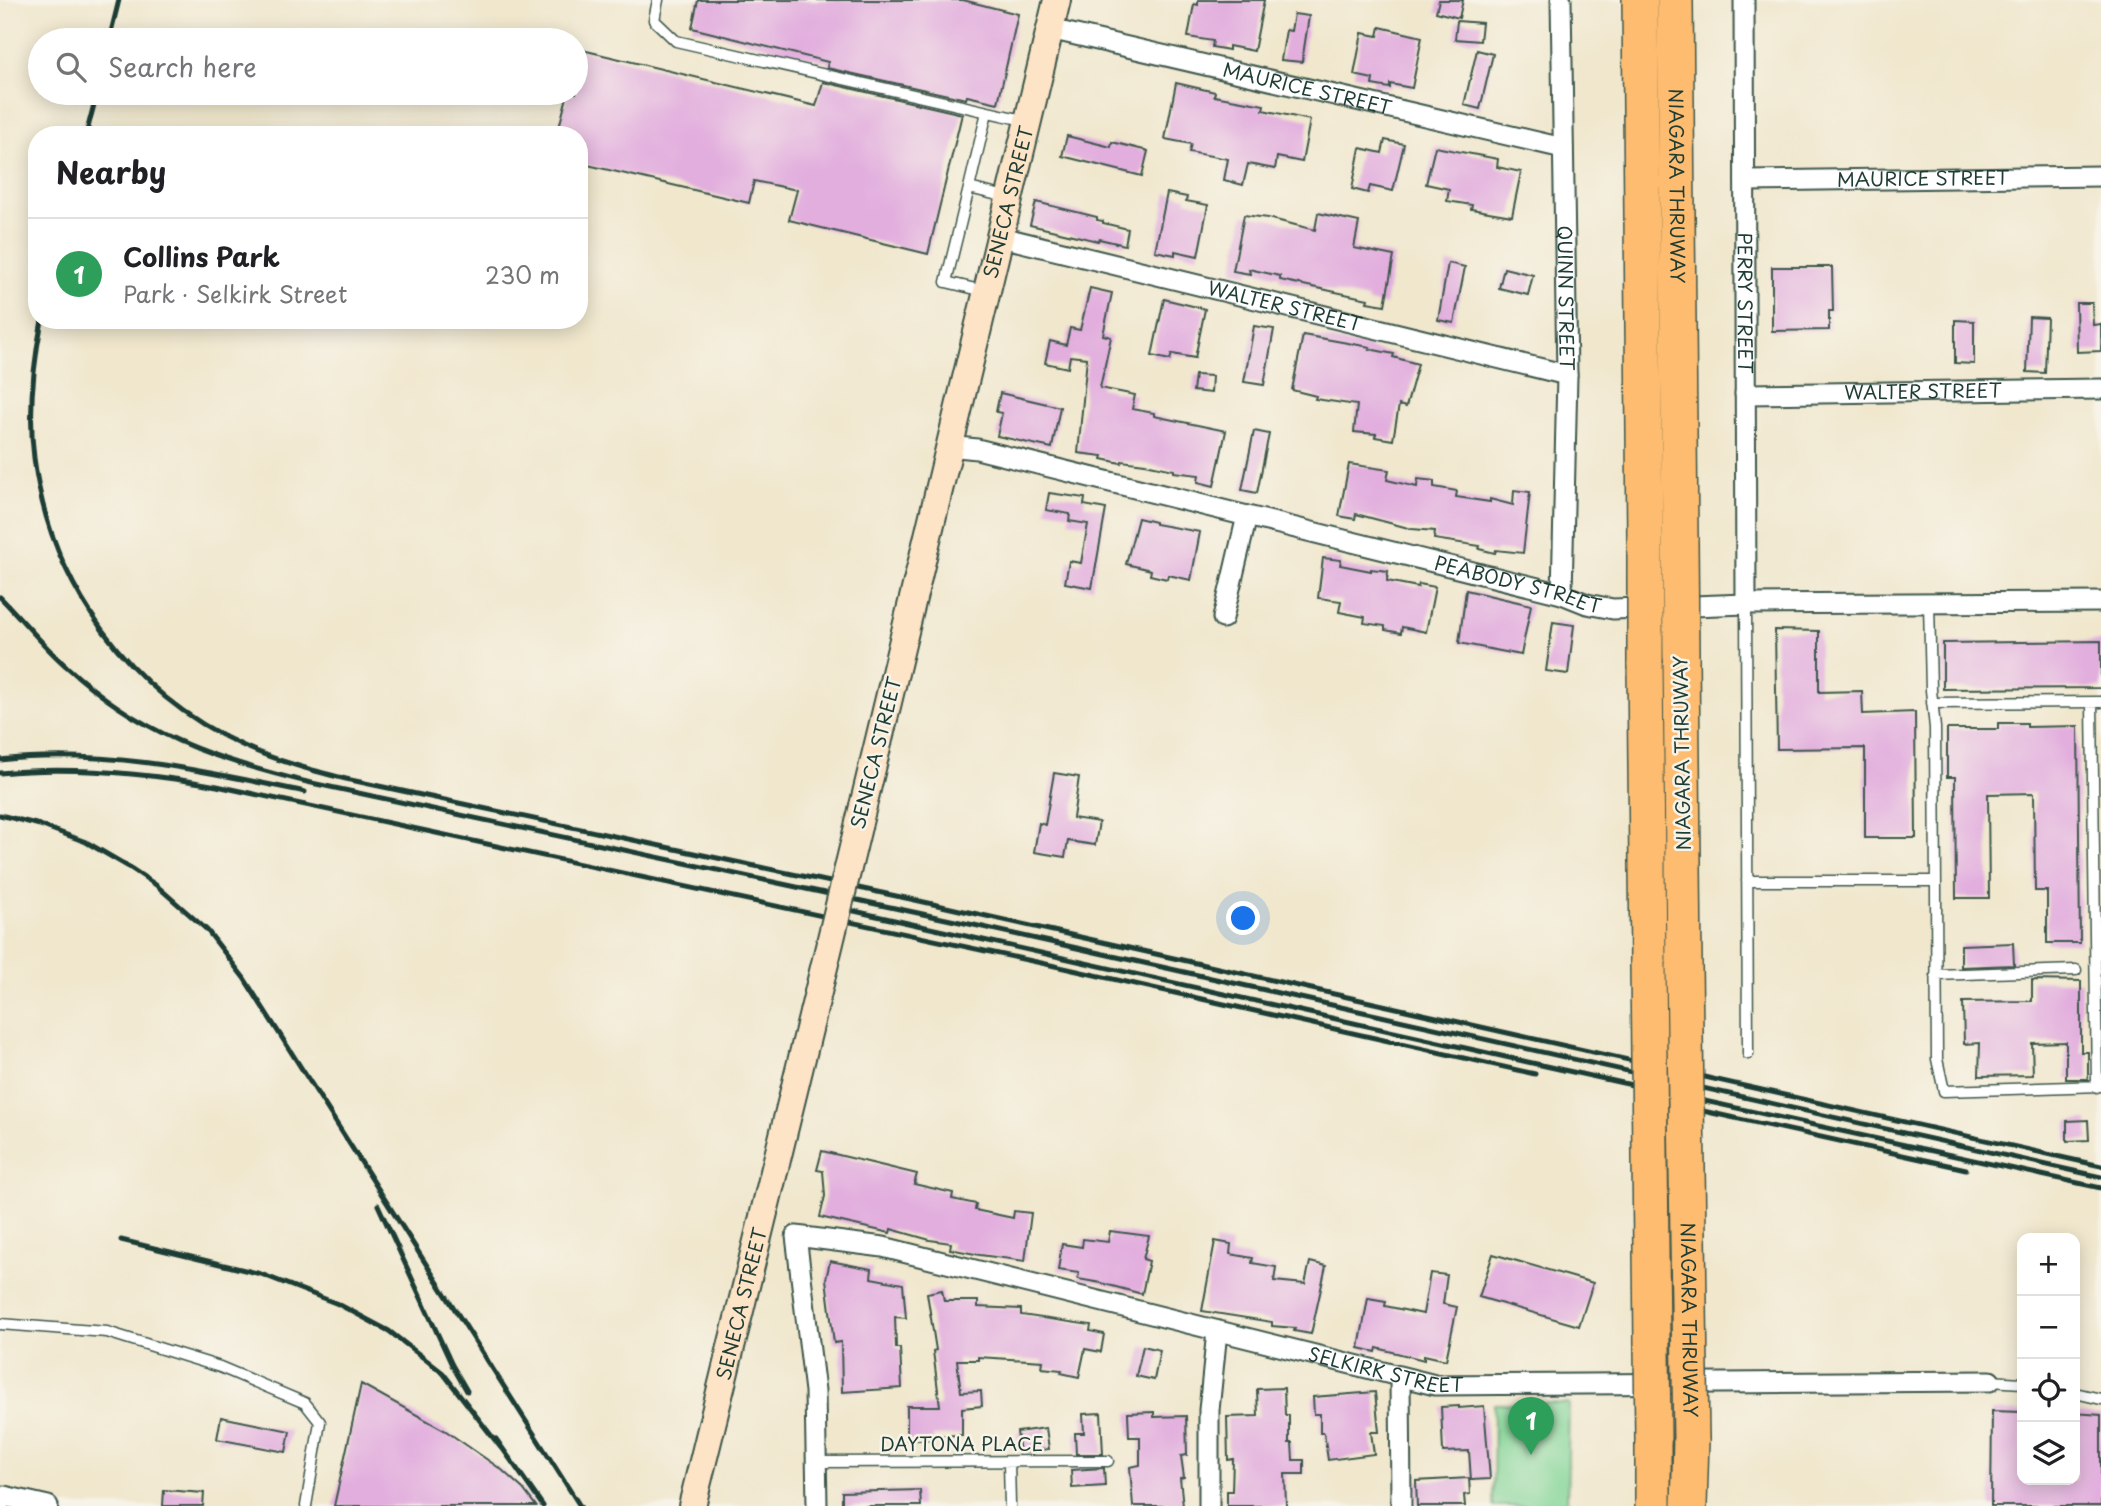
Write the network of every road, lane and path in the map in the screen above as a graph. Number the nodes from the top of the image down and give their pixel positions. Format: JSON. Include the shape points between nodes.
{"nodes":[{"id":1,"x":658,"y":0,"type":"edge"},
{"id":2,"x":1058,"y":0,"type":"edge"},
{"id":3,"x":1561,"y":0,"type":"edge"},
{"id":4,"x":1640,"y":0,"type":"edge"},
{"id":5,"x":1675,"y":0,"type":"edge"},
{"id":6,"x":1744,"y":0,"type":"edge"},
{"id":7,"x":1051,"y":29,"type":"junction"},
{"id":8,"x":987,"y":112,"type":"junction"},
{"id":9,"x":1028,"y":121,"type":"junction"},
{"id":10,"x":1563,"y":148,"type":"junction"},
{"id":11,"x":2101,"y":176,"type":"edge"},
{"id":12,"x":1745,"y":181,"type":"junction"},
{"id":13,"x":969,"y":188,"type":"junction"},
{"id":14,"x":1010,"y":198,"type":"junction"},
{"id":15,"x":1001,"y":237,"type":"junction"},
{"id":16,"x":988,"y":292,"type":"junction"},
{"id":17,"x":1567,"y":375,"type":"junction"},
{"id":18,"x":2101,"y":389,"type":"edge"},
{"id":19,"x":1745,"y":394,"type":"junction"},
{"id":20,"x":950,"y":446,"type":"junction"},
{"id":21,"x":1247,"y":516,"type":"junction"},
{"id":22,"x":1562,"y":594,"type":"junction"},
{"id":23,"x":1929,"y":603,"type":"junction"},
{"id":24,"x":2101,"y":603,"type":"edge"},
{"id":25,"x":1746,"y":604,"type":"junction"},
{"id":26,"x":1223,"y":618,"type":"dead end"},
{"id":27,"x":2097,"y":702,"type":"edge"},
{"id":28,"x":1932,"y":703,"type":"junction"},
{"id":29,"x":1746,"y":881,"type":"junction"},
{"id":30,"x":1936,"y":881,"type":"junction"},
{"id":31,"x":2076,"y":970,"type":"dead end"},
{"id":32,"x":1936,"y":975,"type":"junction"},
{"id":33,"x":1748,"y":1054,"type":"dead end"},
{"id":34,"x":2099,"y":1086,"type":"edge"},
{"id":35,"x":0,"y":1324,"type":"edge"},
{"id":36,"x":1217,"y":1331,"type":"junction"},
{"id":37,"x":1400,"y":1377,"type":"junction"},
{"id":38,"x":1990,"y":1381,"type":"joint"},
{"id":39,"x":2017,"y":1383,"type":"edge"},
{"id":40,"x":2080,"y":1395,"type":"edge"},
{"id":41,"x":2101,"y":1399,"type":"edge"},
{"id":42,"x":1690,"y":1449,"type":"junction"},
{"id":43,"x":1108,"y":1461,"type":"dead end"},
{"id":44,"x":817,"y":1462,"type":"junction"},
{"id":45,"x":1009,"y":1462,"type":"junction"},
{"id":46,"x":0,"y":1502,"type":"edge"},
{"id":47,"x":40,"y":1505,"type":"edge"},
{"id":48,"x":306,"y":1506,"type":"edge"},
{"id":49,"x":692,"y":1506,"type":"edge"},
{"id":50,"x":817,"y":1506,"type":"edge"},
{"id":51,"x":1010,"y":1506,"type":"edge"},
{"id":52,"x":1209,"y":1506,"type":"edge"},
{"id":53,"x":1401,"y":1506,"type":"edge"},
{"id":54,"x":1653,"y":1506,"type":"edge"},
{"id":55,"x":1689,"y":1506,"type":"edge"},
{"id":56,"x":1709,"y":1506,"type":"edge"}],
"edges":[{"from":1,"to":8,"type":"lane","via":[[654,20],[676,41]]},
{"from":2,"to":7,"type":"main road","name":"SENECA STREET"},
{"from":3,"to":10,"type":"street","name":"QUINN STREET"},
{"from":4,"to":54,"type":"highway","name":"NIAGARA THRUWAY","bridge":true},
{"from":5,"to":42,"type":"highway","name":"NIAGARA THRUWAY","bridge":true},
{"from":6,"to":12,"type":"street","name":"PERRY STREET"},
{"from":7,"to":9,"type":"main road","name":"SENECA STREET"},
{"from":7,"to":10,"type":"street","name":"MAURICE STREET"},
{"from":8,"to":9,"type":"lane"},
{"from":8,"to":13,"type":"lane"},
{"from":9,"to":14,"type":"main road","name":"SENECA STREET"},
{"from":10,"to":17,"type":"street","name":"QUINN STREET"},
{"from":11,"to":12,"type":"street","name":"MAURICE STREET"},
{"from":12,"to":19,"type":"street","name":"PERRY STREET"},
{"from":13,"to":14,"type":"lane"},
{"from":13,"to":16,"type":"lane","via":[[946,282]]},
{"from":14,"to":15,"type":"main road","name":"SENECA STREET"},
{"from":15,"to":16,"type":"main road","name":"SENECA STREET"},
{"from":15,"to":17,"type":"street","name":"WALTER STREET"},
{"from":16,"to":20,"type":"main road","name":"SENECA STREET"},
{"from":17,"to":22,"type":"street","name":"QUINN STREET"},
{"from":18,"to":19,"type":"street","name":"WALTER STREET"},
{"from":19,"to":25,"type":"street","name":"PERRY STREET"},
{"from":20,"to":21,"type":"street","name":"PEABODY STREET"},
{"from":20,"to":49,"type":"main road","name":"SENECA STREET","bridge":true},
{"from":21,"to":22,"type":"street","name":"PEABODY STREET"},
{"from":21,"to":26,"type":"street"},
{"from":22,"to":25,"type":"street","name":"PEABODY STREET","via":[[1613,608]]},
{"from":23,"to":24,"type":"street","name":"PEABODY STREET"},
{"from":23,"to":25,"type":"street","name":"PEABODY STREET"},
{"from":23,"to":28,"type":"lane"},
{"from":25,"to":29,"type":"lane"},
{"from":27,"to":28,"type":"lane"},
{"from":27,"to":34,"type":"lane"},
{"from":28,"to":30,"type":"lane"},
{"from":29,"to":30,"type":"lane"},
{"from":29,"to":33,"type":"lane"},
{"from":30,"to":32,"type":"lane"},
{"from":31,"to":32,"type":"lane"},
{"from":32,"to":34,"type":"lane","via":[[1937,1059],[1944,1091]]},
{"from":35,"to":48,"type":"lane","via":[[107,1332],[220,1367],[305,1403],[320,1422]]},
{"from":36,"to":37,"type":"street","name":"SELKIRK STREET"},
{"from":36,"to":44,"type":"street","name":"SELKIRK STREET","via":[[883,1247],[796,1236],[815,1391]]},
{"from":36,"to":52,"type":"street","via":[[1209,1410]]},
{"from":37,"to":38,"type":"street","name":"SELKIRK STREET","via":[[1435,1385]]},
{"from":37,"to":53,"type":"street"},
{"from":38,"to":39,"type":"lane"},
{"from":40,"to":41,"type":"lane"},
{"from":42,"to":55,"type":"highway","name":"NIAGARA THRUWAY"},
{"from":42,"to":56,"type":"highway"},
{"from":43,"to":45,"type":"lane","name":"DAYTONA PLACE"},
{"from":44,"to":45,"type":"lane","name":"DAYTONA PLACE"},
{"from":44,"to":50,"type":"street"},
{"from":45,"to":51,"type":"lane"},
{"from":46,"to":47,"type":"street","via":[[4,1496]]}]}
